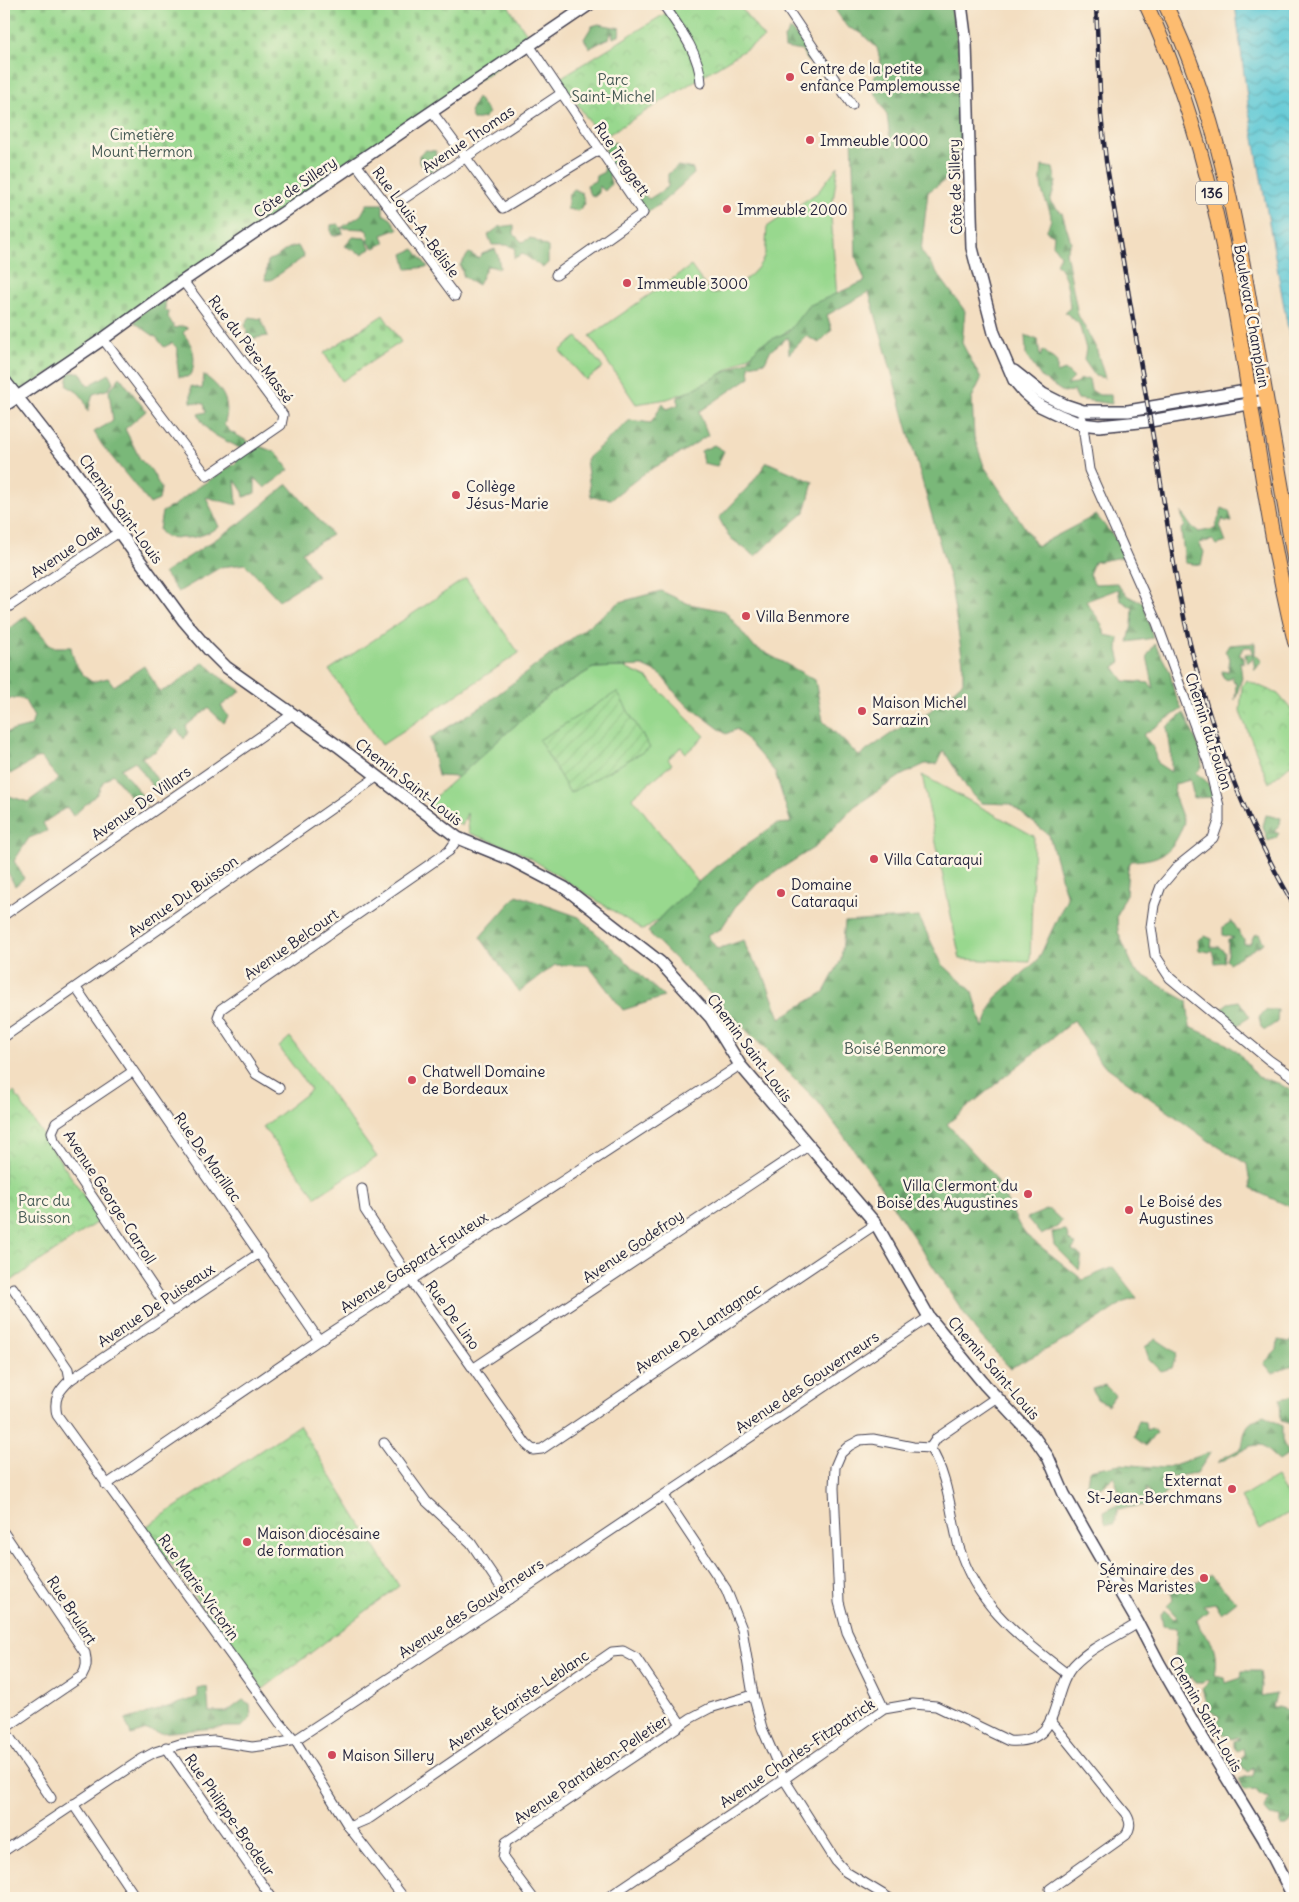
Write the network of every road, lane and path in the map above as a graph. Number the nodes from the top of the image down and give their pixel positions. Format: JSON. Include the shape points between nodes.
{"nodes":[{"id":1,"x":590,"y":4,"type":"edge"},
{"id":2,"x":663,"y":4,"type":"edge"},
{"id":3,"x":784,"y":4,"type":"edge"},
{"id":4,"x":961,"y":4,"type":"edge"},
{"id":5,"x":1146,"y":4,"type":"edge"},
{"id":6,"x":1165,"y":4,"type":"edge"},
{"id":7,"x":528,"y":44,"type":"junction"},
{"id":8,"x":701,"y":83,"type":"dead end"},
{"id":9,"x":562,"y":93,"type":"junction"},
{"id":10,"x":852,"y":105,"type":"dead end"},
{"id":11,"x":432,"y":112,"type":"junction"},
{"id":12,"x":599,"y":150,"type":"junction"},
{"id":13,"x":466,"y":158,"type":"junction"},
{"id":14,"x":356,"y":164,"type":"junction"},
{"id":15,"x":390,"y":208,"type":"junction"},
{"id":16,"x":556,"y":275,"type":"dead end"},
{"id":17,"x":183,"y":281,"type":"junction"},
{"id":18,"x":455,"y":296,"type":"dead end"},
{"id":19,"x":103,"y":339,"type":"junction"},
{"id":20,"x":1007,"y":365,"type":"junction"},
{"id":21,"x":4,"y":380,"type":"edge"},
{"id":22,"x":17,"y":395,"type":"junction"},
{"id":23,"x":1265,"y":395,"type":"junction"},
{"id":24,"x":1250,"y":398,"type":"junction"},
{"id":25,"x":4,"y":406,"type":"edge"},
{"id":26,"x":1083,"y":411,"type":"junction"},
{"id":27,"x":1081,"y":424,"type":"junction"},
{"id":28,"x":119,"y":532,"type":"junction"},
{"id":29,"x":1295,"y":564,"type":"edge"},
{"id":30,"x":4,"y":610,"type":"edge"},
{"id":31,"x":1295,"y":642,"type":"edge"},
{"id":32,"x":294,"y":714,"type":"junction"},
{"id":33,"x":378,"y":776,"type":"junction"},
{"id":34,"x":458,"y":838,"type":"junction"},
{"id":35,"x":4,"y":915,"type":"edge"},
{"id":36,"x":76,"y":988,"type":"junction"},
{"id":37,"x":4,"y":1037,"type":"edge"},
{"id":38,"x":740,"y":1065,"type":"junction"},
{"id":39,"x":132,"y":1072,"type":"junction"},
{"id":40,"x":1295,"y":1078,"type":"edge"},
{"id":41,"x":279,"y":1088,"type":"dead end"},
{"id":42,"x":808,"y":1146,"type":"junction"},
{"id":43,"x":362,"y":1189,"type":"dead end"},
{"id":44,"x":876,"y":1224,"type":"junction"},
{"id":45,"x":258,"y":1254,"type":"junction"},
{"id":46,"x":411,"y":1280,"type":"junction"},
{"id":47,"x":13,"y":1288,"type":"dead end"},
{"id":48,"x":170,"y":1312,"type":"junction"},
{"id":49,"x":929,"y":1317,"type":"junction"},
{"id":50,"x":319,"y":1340,"type":"junction"},
{"id":51,"x":474,"y":1368,"type":"junction"},
{"id":52,"x":70,"y":1380,"type":"junction"},
{"id":53,"x":997,"y":1398,"type":"junction"},
{"id":54,"x":384,"y":1443,"type":"dead end"},
{"id":55,"x":930,"y":1448,"type":"junction"},
{"id":56,"x":533,"y":1450,"type":"joint"},
{"id":57,"x":106,"y":1484,"type":"junction"},
{"id":58,"x":664,"y":1496,"type":"junction"},
{"id":59,"x":4,"y":1533,"type":"edge"},
{"id":60,"x":509,"y":1599,"type":"junction"},
{"id":61,"x":1138,"y":1623,"type":"junction"},
{"id":62,"x":1067,"y":1674,"type":"junction"},
{"id":63,"x":753,"y":1695,"type":"junction"},
{"id":64,"x":884,"y":1709,"type":"junction"},
{"id":65,"x":1051,"y":1721,"type":"junction"},
{"id":66,"x":681,"y":1724,"type":"junction"},
{"id":67,"x":4,"y":1729,"type":"edge"},
{"id":68,"x":296,"y":1740,"type":"junction"},
{"id":69,"x":166,"y":1747,"type":"junction"},
{"id":70,"x":784,"y":1778,"type":"junction"},
{"id":71,"x":51,"y":1798,"type":"dead end"},
{"id":72,"x":73,"y":1804,"type":"junction"},
{"id":73,"x":349,"y":1827,"type":"junction"},
{"id":74,"x":4,"y":1851,"type":"edge"},
{"id":75,"x":1050,"y":1889,"type":"dead end"},
{"id":76,"x":4,"y":1894,"type":"edge"},
{"id":77,"x":7,"y":1898,"type":"edge"},
{"id":78,"x":136,"y":1898,"type":"edge"},
{"id":79,"x":272,"y":1898,"type":"edge"},
{"id":80,"x":404,"y":1898,"type":"edge"},
{"id":81,"x":533,"y":1898,"type":"edge"},
{"id":82,"x":607,"y":1898,"type":"edge"},
{"id":83,"x":889,"y":1898,"type":"edge"},
{"id":84,"x":1294,"y":1898,"type":"edge"}],
"edges":[{"from":1,"to":7,"type":"street","name":"Côte de Sillery"},
{"from":2,"to":8,"type":"street","via":[[695,54]]},
{"from":3,"to":10,"type":"street"},
{"from":4,"to":20,"type":"street","name":"Côte de Sillery","via":[[966,43],[972,248],[994,333]]},
{"from":5,"to":24,"type":"main road","name":"Boulevard Champlain","number":"136","via":[[1178,78],[1202,156],[1227,261]]},
{"from":6,"to":23,"type":"main road","name":"Boulevard Champlain","number":"136","via":[[1196,80],[1222,166],[1243,264]]},
{"from":7,"to":9,"type":"street","name":"Rue Treggett"},
{"from":7,"to":11,"type":"street","name":"Côte de Sillery"},
{"from":9,"to":12,"type":"street","name":"Rue Treggett"},
{"from":9,"to":13,"type":"street","name":"Avenue Thomas"},
{"from":11,"to":13,"type":"street"},
{"from":11,"to":14,"type":"street","name":"Côte de Sillery"},
{"from":12,"to":13,"type":"street","via":[[503,208]]},
{"from":12,"to":16,"type":"street","name":"Rue Treggett","via":[[643,213]]},
{"from":13,"to":15,"type":"street","name":"Avenue Thomas"},
{"from":14,"to":15,"type":"street","name":"Rue Louis-A.-Bélisle"},
{"from":14,"to":17,"type":"street","name":"Côte de Sillery"},
{"from":15,"to":18,"type":"street","name":"Rue Louis-A.-Bélisle"},
{"from":17,"to":19,"type":"street","name":"Côte de Sillery"},
{"from":17,"to":19,"type":"street","name":"Rue du Père-Massé","via":[[283,415],[281,424],[207,476]]},
{"from":19,"to":22,"type":"street","name":"Côte de Sillery"},
{"from":20,"to":26,"type":"street","name":"Côte de Sillery","via":[[1043,394]]},
{"from":20,"to":27,"type":"street","name":"Côte de Sillery","via":[[1014,380],[1040,406]]},
{"from":21,"to":22,"type":"street","name":"Chemin Saint-Louis"},
{"from":22,"to":25,"type":"street","name":"Côte de Sillery"},
{"from":22,"to":28,"type":"street","name":"Chemin Saint-Louis"},
{"from":23,"to":24,"type":"street","name":"Côte de Sillery"},
{"from":23,"to":29,"type":"main road","name":"Boulevard Champlain","number":"136"},
{"from":24,"to":26,"type":"street","name":"Côte de Sillery","via":[[1128,411]]},
{"from":24,"to":27,"type":"street","name":"Côte de Sillery","via":[[1132,424]]},
{"from":24,"to":31,"type":"main road","name":"Boulevard Champlain","number":"136"},
{"from":26,"to":27,"type":"street","name":"Chemin du Foulon"},
{"from":27,"to":40,"type":"street","name":"Chemin du Foulon","via":[[1089,470],[1157,623],[1208,762],[1219,806],[1219,821],[1213,838],[1178,866],[1161,886],[1151,927],[1155,955],[1170,978]]},
{"from":28,"to":30,"type":"street","name":"Avenue Oak"},
{"from":28,"to":32,"type":"street","name":"Chemin Saint-Louis","via":[[208,650],[226,667]]},
{"from":32,"to":33,"type":"street","name":"Chemin Saint-Louis"},
{"from":32,"to":35,"type":"street","name":"Avenue De Villars"},
{"from":33,"to":34,"type":"street","name":"Chemin Saint-Louis"},
{"from":33,"to":36,"type":"street","name":"Avenue Du Buisson"},
{"from":34,"to":38,"type":"street","name":"Chemin Saint-Louis","via":[[537,872],[608,920],[660,962],[711,1018]]},
{"from":34,"to":41,"type":"street","name":"Avenue Belcourt","via":[[449,851],[220,1009],[218,1018],[256,1074]]},
{"from":36,"to":37,"type":"street","name":"Avenue Du Buisson"},
{"from":36,"to":39,"type":"street","name":"Rue De Marillac"},
{"from":38,"to":42,"type":"street","name":"Chemin Saint-Louis"},
{"from":38,"to":46,"type":"street","name":"Avenue Gaspard-Fauteux"},
{"from":39,"to":45,"type":"street","name":"Rue De Marillac"},
{"from":39,"to":48,"type":"street","name":"Avenue George-Carroll","via":[[56,1123],[52,1132],[54,1140]]},
{"from":42,"to":44,"type":"street","name":"Chemin Saint-Louis"},
{"from":42,"to":51,"type":"street","name":"Avenue Godefroy"},
{"from":43,"to":46,"type":"street","name":"Rue De Lino","via":[[365,1210]]},
{"from":44,"to":49,"type":"street","name":"Chemin Saint-Louis"},
{"from":44,"to":56,"type":"street","name":"Avenue De Lantagnac","via":[[542,1449]]},
{"from":45,"to":48,"type":"street","name":"Avenue De Puiseaux"},
{"from":45,"to":50,"type":"street","name":"Rue De Marillac"},
{"from":46,"to":50,"type":"street","name":"Avenue Gaspard-Fauteux"},
{"from":46,"to":51,"type":"street","name":"Rue De Lino"},
{"from":47,"to":52,"type":"street","via":[[55,1347],[68,1369]]},
{"from":48,"to":52,"type":"street","name":"Avenue De Puiseaux"},
{"from":49,"to":53,"type":"street","name":"Chemin Saint-Louis"},
{"from":49,"to":58,"type":"street","name":"Avenue des Gouverneurs"},
{"from":50,"to":57,"type":"street","name":"Avenue Gaspard-Fauteux"},
{"from":51,"to":56,"type":"street","name":"Rue De Lino"},
{"from":52,"to":57,"type":"street","name":"Rue Marie-Victorin","via":[[57,1394],[56,1415]]},
{"from":53,"to":55,"type":"street","via":[[937,1438]]},
{"from":53,"to":61,"type":"street","name":"Chemin Saint-Louis","via":[[1048,1457],[1064,1494]]},
{"from":54,"to":60,"type":"street","via":[[426,1502],[471,1543]]},
{"from":55,"to":62,"type":"street","via":[[942,1474],[960,1549],[974,1583],[1012,1631]]},
{"from":55,"to":64,"type":"street","via":[[860,1440],[841,1452],[835,1468],[840,1602],[847,1632]]},
{"from":57,"to":68,"type":"street","name":"Rue Marie-Victorin","via":[[280,1723]]},
{"from":58,"to":60,"type":"street","name":"Avenue des Gouverneurs"},
{"from":58,"to":63,"type":"street","via":[[726,1589],[742,1629]]},
{"from":59,"to":67,"type":"street","name":"Rue Brulart","via":[[85,1652],[87,1660],[82,1676]]},
{"from":60,"to":68,"type":"street","name":"Avenue des Gouverneurs"},
{"from":61,"to":62,"type":"street","name":"Avenue Charles-Fitzpatrick","via":[[1083,1656]]},
{"from":61,"to":84,"type":"street","name":"Chemin Saint-Louis","via":[[1159,1664],[1264,1839]]},
{"from":62,"to":65,"type":"street","name":"Avenue Charles-Fitzpatrick"},
{"from":63,"to":66,"type":"street","name":"Avenue Pantaléon-Pelletier","via":[[710,1708]]},
{"from":63,"to":70,"type":"street","via":[[762,1728]]},
{"from":64,"to":65,"type":"street","name":"Avenue Charles-Fitzpatrick","via":[[913,1704],[936,1706],[1010,1741],[1022,1742],[1034,1739]]},
{"from":64,"to":70,"type":"street","name":"Avenue Charles-Fitzpatrick"},
{"from":65,"to":75,"type":"street","via":[[1126,1814],[1130,1827],[1126,1835]]},
{"from":66,"to":73,"type":"street","name":"Avenue Évariste-Leblanc","via":[[636,1658],[623,1651],[612,1652],[370,1818]]},
{"from":66,"to":81,"type":"street","name":"Avenue Pantaléon-Pelletier","via":[[506,1842],[503,1858]]},
{"from":67,"to":71,"type":"street"},
{"from":68,"to":69,"type":"street","name":"Avenue des Gouverneurs","via":[[252,1747],[200,1741]]},
{"from":68,"to":73,"type":"street","name":"Rue Marie-Victorin"},
{"from":69,"to":72,"type":"street","name":"Avenue des Gouverneurs","via":[[142,1758]]},
{"from":69,"to":79,"type":"street","name":"Rue Philippe-Brodeur"},
{"from":70,"to":82,"type":"street","name":"Avenue Charles-Fitzpatrick"},
{"from":70,"to":83,"type":"street","via":[[836,1861],[846,1872]]},
{"from":72,"to":74,"type":"street","name":"Avenue des Gouverneurs"},
{"from":72,"to":78,"type":"street"},
{"from":73,"to":80,"type":"street","name":"Rue Marie-Victorin"},
{"from":76,"to":77,"type":"street"}]}
